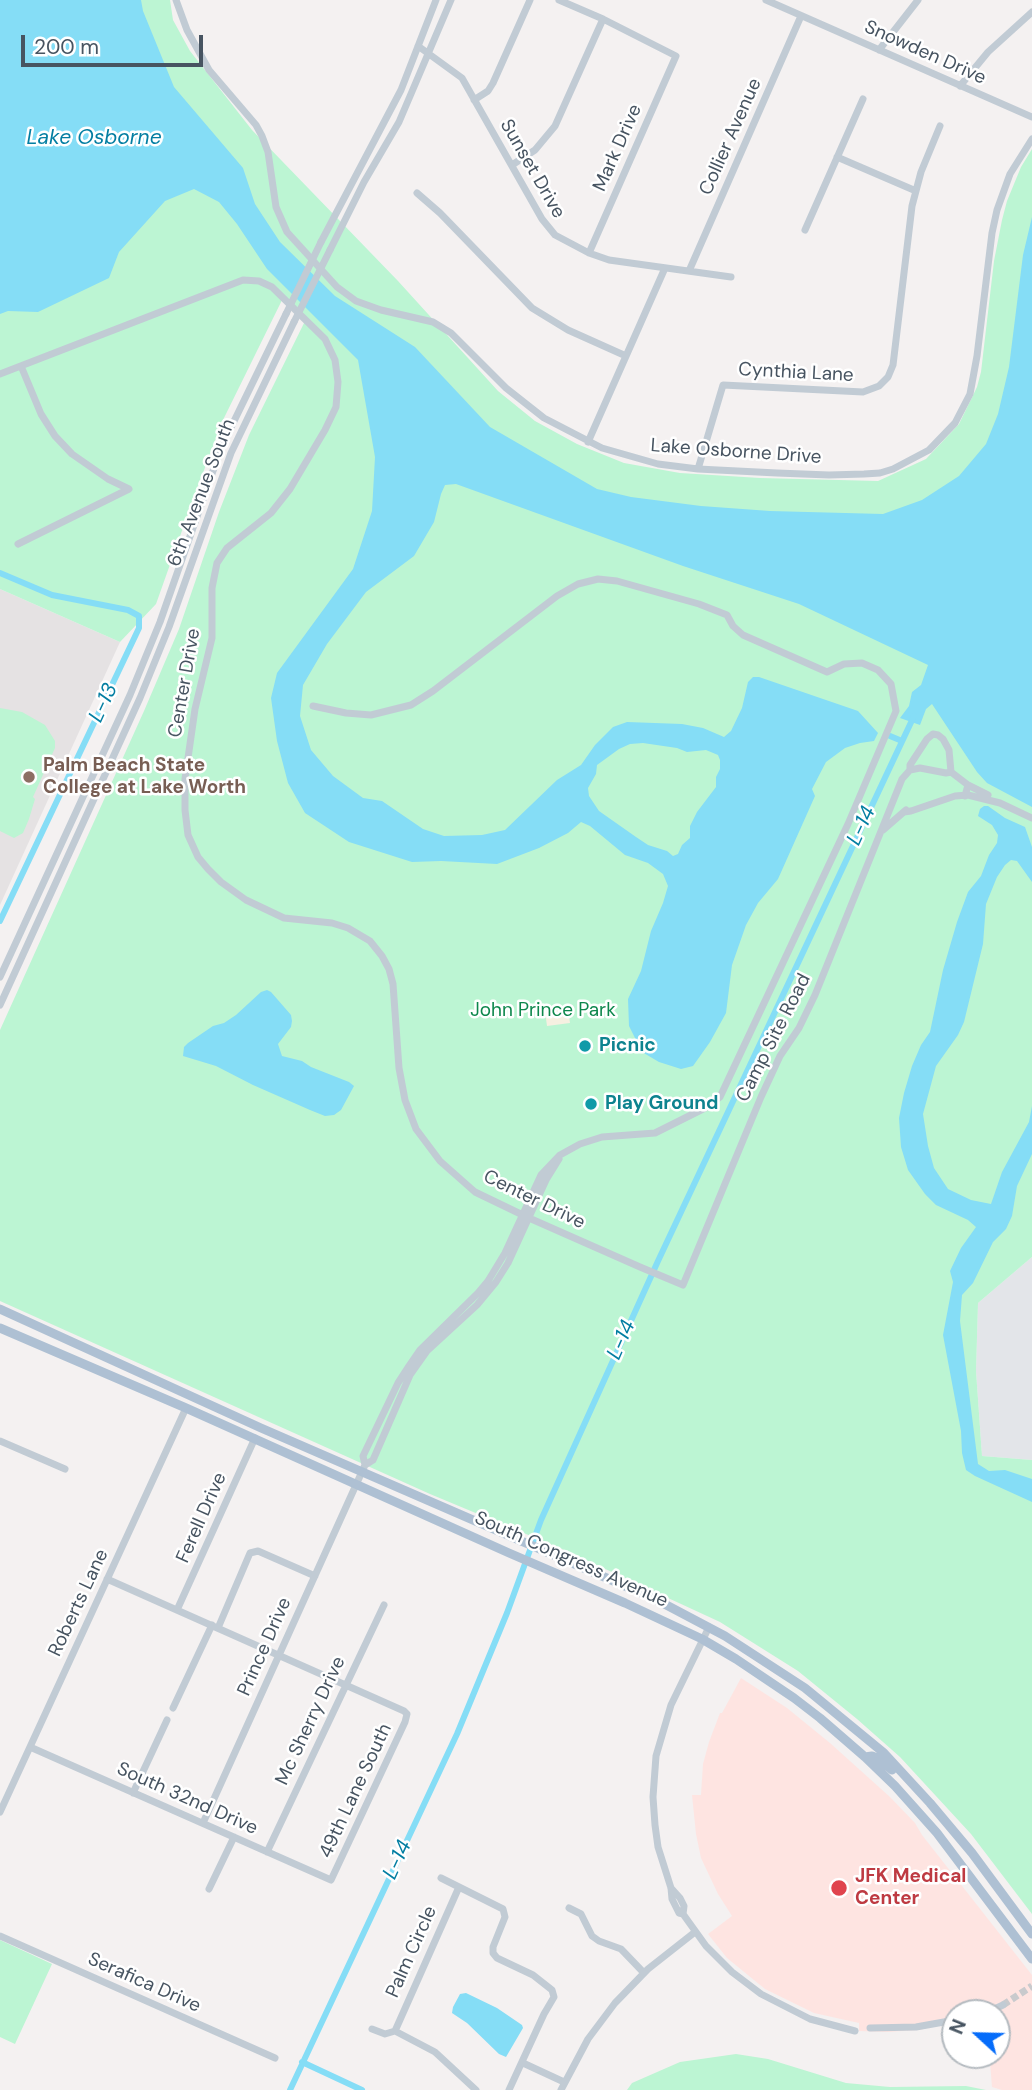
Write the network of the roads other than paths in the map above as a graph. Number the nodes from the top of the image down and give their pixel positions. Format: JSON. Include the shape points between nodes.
{"nodes":[{"id":1,"x":176,"y":0,"type":"edge"},
{"id":2,"x":436,"y":0,"type":"edge"},
{"id":3,"x":452,"y":0,"type":"edge"},
{"id":4,"x":530,"y":0,"type":"edge"},
{"id":5,"x":559,"y":0,"type":"edge"},
{"id":6,"x":766,"y":0,"type":"edge"},
{"id":7,"x":918,"y":0,"type":"edge"},
{"id":8,"x":1032,"y":12,"type":"edge"},
{"id":9,"x":801,"y":16,"type":"junction"},
{"id":10,"x":603,"y":19,"type":"junction"},
{"id":11,"x":418,"y":46,"type":"junction"},
{"id":12,"x":879,"y":50,"type":"junction"},
{"id":13,"x":429,"y":54,"type":"junction"},
{"id":14,"x":960,"y":86,"type":"junction"},
{"id":15,"x":863,"y":99,"type":"dead end"},
{"id":16,"x":474,"y":100,"type":"junction"},
{"id":17,"x":1032,"y":117,"type":"edge"},
{"id":18,"x":940,"y":126,"type":"dead end"},
{"id":19,"x":1032,"y":139,"type":"edge"},
{"id":20,"x":837,"y":157,"type":"junction"},
{"id":21,"x":512,"y":165,"type":"junction"},
{"id":22,"x":916,"y":191,"type":"junction"},
{"id":23,"x":417,"y":193,"type":"dead end"},
{"id":24,"x":805,"y":229,"type":"dead end"},
{"id":25,"x":589,"y":253,"type":"junction"},
{"id":26,"x":665,"y":268,"type":"junction"},
{"id":27,"x":689,"y":271,"type":"junction"},
{"id":28,"x":731,"y":277,"type":"dead end"},
{"id":29,"x":626,"y":356,"type":"junction"},
{"id":30,"x":21,"y":366,"type":"junction"},
{"id":31,"x":0,"y":374,"type":"edge"},
{"id":32,"x":588,"y":442,"type":"junction"},
{"id":33,"x":698,"y":469,"type":"junction"},
{"id":34,"x":18,"y":544,"type":"dead end"},
{"id":35,"x":313,"y":706,"type":"dead end"},
{"id":36,"x":910,"y":770,"type":"junction"},
{"id":37,"x":951,"y":772,"type":"junction"},
{"id":38,"x":968,"y":785,"type":"junction"},
{"id":39,"x":964,"y":796,"type":"junction"},
{"id":40,"x":896,"y":797,"type":"junction"},
{"id":41,"x":1000,"y":803,"type":"junction"},
{"id":42,"x":902,"y":813,"type":"junction"},
{"id":43,"x":1032,"y":818,"type":"edge"},
{"id":44,"x":883,"y":831,"type":"junction"},
{"id":45,"x":0,"y":977,"type":"edge"},
{"id":46,"x":0,"y":1005,"type":"edge"},
{"id":47,"x":525,"y":1217,"type":"junction"},
{"id":48,"x":683,"y":1285,"type":"joint"},
{"id":49,"x":0,"y":1309,"type":"edge"},
{"id":50,"x":0,"y":1328,"type":"edge"},
{"id":51,"x":191,"y":1396,"type":"junction"},
{"id":52,"x":164,"y":1398,"type":"junction"},
{"id":53,"x":186,"y":1408,"type":"junction"},
{"id":54,"x":216,"y":1408,"type":"junction"},
{"id":55,"x":254,"y":1438,"type":"junction"},
{"id":56,"x":0,"y":1441,"type":"edge"},
{"id":57,"x":65,"y":1468,"type":"dead end"},
{"id":58,"x":363,"y":1469,"type":"junction"},
{"id":59,"x":356,"y":1484,"type":"junction"},
{"id":60,"x":315,"y":1576,"type":"junction"},
{"id":61,"x":107,"y":1579,"type":"junction"},
{"id":62,"x":384,"y":1605,"type":"dead end"},
{"id":63,"x":177,"y":1610,"type":"junction"},
{"id":64,"x":215,"y":1627,"type":"junction"},
{"id":65,"x":709,"y":1627,"type":"junction"},
{"id":66,"x":702,"y":1639,"type":"junction"},
{"id":67,"x":279,"y":1655,"type":"junction"},
{"id":68,"x":346,"y":1685,"type":"junction"},
{"id":69,"x":173,"y":1708,"type":"dead end"},
{"id":70,"x":167,"y":1720,"type":"dead end"},
{"id":71,"x":30,"y":1747,"type":"junction"},
{"id":72,"x":865,"y":1757,"type":"junction"},
{"id":73,"x":133,"y":1793,"type":"junction"},
{"id":74,"x":0,"y":1812,"type":"edge"},
{"id":75,"x":203,"y":1824,"type":"junction"},
{"id":76,"x":951,"y":1827,"type":"junction"},
{"id":77,"x":234,"y":1837,"type":"junction"},
{"id":78,"x":267,"y":1852,"type":"junction"},
{"id":79,"x":441,"y":1878,"type":"dead end"},
{"id":80,"x":331,"y":1880,"type":"joint"},
{"id":81,"x":459,"y":1886,"type":"junction"},
{"id":82,"x":209,"y":1889,"type":"dead end"},
{"id":83,"x":569,"y":1908,"type":"dead end"},
{"id":84,"x":695,"y":1932,"type":"junction"},
{"id":85,"x":1032,"y":1934,"type":"edge"},
{"id":86,"x":0,"y":1936,"type":"edge"},
{"id":87,"x":1032,"y":1959,"type":"edge"},
{"id":88,"x":643,"y":1973,"type":"junction"},
{"id":89,"x":941,"y":2023,"type":"edge"},
{"id":90,"x":870,"y":2028,"type":"dead end"},
{"id":91,"x":372,"y":2029,"type":"dead end"},
{"id":92,"x":395,"y":2031,"type":"junction"},
{"id":93,"x":855,"y":2031,"type":"dead end"},
{"id":94,"x":275,"y":2058,"type":"dead end"},
{"id":95,"x":523,"y":2063,"type":"junction"},
{"id":96,"x":564,"y":2082,"type":"junction"},
{"id":97,"x":476,"y":2090,"type":"edge"},
{"id":98,"x":509,"y":2090,"type":"edge"},
{"id":99,"x":561,"y":2090,"type":"edge"}],
"edges":[{"from":1,"to":32,"type":"street","name":"Lake Osborne Drive","via":[[209,70],[262,136],[276,207],[287,232],[337,287],[356,301],[433,322],[451,333],[527,406]]},
{"from":2,"to":11,"type":"street","name":"6th Avenue South"},
{"from":3,"to":13,"type":"street","name":"6th Avenue South"},
{"from":4,"to":16,"type":"street","via":[[493,83]]},
{"from":5,"to":10,"type":"street"},
{"from":6,"to":9,"type":"street","name":"Snowden Drive"},
{"from":7,"to":12,"type":"street"},
{"from":8,"to":14,"type":"street","via":[[988,52]]},
{"from":9,"to":12,"type":"street","name":"Snowden Drive"},
{"from":9,"to":27,"type":"street","name":"Collier Avenue"},
{"from":10,"to":21,"type":"street","via":[[555,126],[535,150]]},
{"from":10,"to":25,"type":"street","name":"Mark Drive","via":[[676,57]]},
{"from":11,"to":13,"type":"street","name":"Sunset Drive"},
{"from":11,"to":45,"type":"street","name":"6th Avenue South","bridge":true,"via":[[401,90],[221,448],[135,683]]},
{"from":12,"to":14,"type":"street","name":"Snowden Drive"},
{"from":13,"to":16,"type":"street","name":"Sunset Drive","via":[[462,78]]},
{"from":13,"to":46,"type":"street","name":"6th Avenue South","bridge":true,"via":[[231,453],[145,687]]},
{"from":14,"to":17,"type":"street","name":"Snowden Drive"},
{"from":15,"to":20,"type":"street"},
{"from":16,"to":21,"type":"street","name":"Sunset Drive"},
{"from":18,"to":22,"type":"street","name":"Cynthia Lane"},
{"from":19,"to":33,"type":"street","name":"Lake Osborne Drive","via":[[1010,174],[992,233],[971,394],[940,439],[917,458],[880,473]]},
{"from":20,"to":22,"type":"street"},
{"from":20,"to":24,"type":"street"},
{"from":21,"to":25,"type":"street","name":"Sunset Drive","via":[[548,228]]},
{"from":22,"to":33,"type":"street","name":"Cynthia Lane","via":[[892,365],[885,380],[863,392],[723,385]]},
{"from":23,"to":29,"type":"street","via":[[532,308]]},
{"from":25,"to":26,"type":"street","name":"Sunset Drive"},
{"from":26,"to":27,"type":"street","name":"Sunset Drive"},
{"from":26,"to":29,"type":"street"},
{"from":27,"to":28,"type":"street","name":"Sunset Drive"},
{"from":29,"to":32,"type":"street"},
{"from":30,"to":31,"type":"street","name":"Center Drive"},
{"from":30,"to":34,"type":"street","via":[[55,436],[72,454],[129,489]]},
{"from":30,"to":47,"type":"street","name":"Center Drive","via":[[243,280],[272,286],[326,339],[338,382],[336,407],[325,430],[271,513],[226,548],[217,563],[212,638],[185,779],[188,835],[208,869],[246,900],[284,918],[348,928],[370,941],[389,969],[399,1068],[416,1129],[440,1161],[475,1192]]},
{"from":32,"to":33,"type":"street","name":"Lake Osborne Drive","via":[[645,462]]},
{"from":35,"to":47,"type":"street","name":"Prince Drive","via":[[371,715],[411,705],[557,596],[578,583],[598,579],[726,615],[743,635],[813,668],[827,672],[844,664],[862,663],[878,670],[891,684],[895,711],[848,824],[720,1097],[655,1133],[602,1137],[560,1155],[541,1175]]},
{"from":36,"to":37,"type":"street"},
{"from":36,"to":37,"type":"street","via":[[921,748],[936,734],[949,750]]},
{"from":36,"to":40,"type":"street"},
{"from":37,"to":38,"type":"street"},
{"from":38,"to":39,"type":"street"},
{"from":38,"to":41,"type":"street"},
{"from":39,"to":41,"type":"street","name":"Camp Site Road"},
{"from":39,"to":42,"type":"street","name":"Camp Site Road","via":[[943,795]]},
{"from":40,"to":42,"type":"street","via":[[894,809]]},
{"from":40,"to":44,"type":"street"},
{"from":41,"to":43,"type":"street","name":"Camp Site Road"},
{"from":42,"to":44,"type":"street","name":"Camp Site Road"},
{"from":44,"to":48,"type":"street","name":"Camp Site Road","via":[[815,995],[779,1056]]},
{"from":47,"to":48,"type":"street","name":"Center Drive"},
{"from":47,"to":58,"type":"street","name":"Prince Drive","via":[[498,1268],[410,1375],[373,1460]]},
{"from":49,"to":51,"type":"main road","name":"South Congress Avenue"},
{"from":50,"to":52,"type":"main road","name":"South Congress Avenue"},
{"from":51,"to":52,"type":"main road"},
{"from":51,"to":54,"type":"main road","name":"South Congress Avenue"},
{"from":52,"to":53,"type":"main road","name":"South Congress Avenue"},
{"from":53,"to":54,"type":"main road"},
{"from":53,"to":55,"type":"main road","name":"South Congress Avenue"},
{"from":53,"to":61,"type":"street","name":"Roberts Lane"},
{"from":54,"to":58,"type":"main road","name":"South Congress Avenue"},
{"from":55,"to":59,"type":"main road","name":"South Congress Avenue"},
{"from":55,"to":63,"type":"street","name":"Ferell Drive"},
{"from":56,"to":57,"type":"street"},
{"from":58,"to":59,"type":"street","name":"Prince Drive"},
{"from":58,"to":65,"type":"main road","name":"South Congress Avenue"},
{"from":59,"to":60,"type":"street","name":"Prince Drive"},
{"from":59,"to":66,"type":"main road","name":"South Congress Avenue"},
{"from":60,"to":64,"type":"street","via":[[258,1551],[250,1553]]},
{"from":60,"to":67,"type":"street","name":"Prince Drive"},
{"from":61,"to":63,"type":"street"},
{"from":61,"to":71,"type":"street","name":"Roberts Lane"},
{"from":62,"to":68,"type":"street","name":"Mc Sherry Drive"},
{"from":63,"to":64,"type":"street"},
{"from":64,"to":67,"type":"street"},
{"from":64,"to":69,"type":"street"},
{"from":65,"to":66,"type":"street"},
{"from":65,"to":76,"type":"main road","name":"South Congress Avenue","via":[[832,1708],[884,1753]]},
{"from":66,"to":72,"type":"main road","name":"South Congress Avenue","via":[[794,1698]]},
{"from":66,"to":84,"type":"street","via":[[667,1717],[654,1774],[654,1825],[660,1856]]},
{"from":67,"to":68,"type":"street"},
{"from":67,"to":75,"type":"street","name":"Prince Drive"},
{"from":68,"to":78,"type":"street","name":"Mc Sherry Drive"},
{"from":68,"to":80,"type":"street","name":"49th Lane South","via":[[407,1714]]},
{"from":70,"to":73,"type":"street"},
{"from":71,"to":73,"type":"street","name":"South 32nd Drive"},
{"from":71,"to":74,"type":"street","name":"Roberts Lane"},
{"from":72,"to":76,"type":"main road","via":[[879,1759],[936,1818]]},
{"from":72,"to":87,"type":"main road","name":"South Congress Avenue","via":[[937,1833]]},
{"from":73,"to":75,"type":"street","name":"South 32nd Drive"},
{"from":75,"to":77,"type":"street","name":"South 32nd Drive"},
{"from":76,"to":85,"type":"main road","name":"South Congress Avenue"},
{"from":77,"to":78,"type":"street","name":"South 32nd Drive"},
{"from":77,"to":82,"type":"street"},
{"from":78,"to":80,"type":"street","name":"South 32nd Drive"},
{"from":79,"to":81,"type":"street"},
{"from":81,"to":92,"type":"street","name":"Palm Circle"},
{"from":81,"to":95,"type":"street","via":[[503,1909],[505,1917],[492,1947],[497,1958],[552,1990],[554,1997]]},
{"from":83,"to":88,"type":"street","via":[[581,1914],[592,1936],[621,1950]]},
{"from":84,"to":88,"type":"street"},
{"from":84,"to":93,"type":"street","via":[[732,1972],[761,1994],[810,2019]]},
{"from":86,"to":94,"type":"street","name":"Serafica Drive"},
{"from":88,"to":96,"type":"street","via":[[601,2020]]},
{"from":89,"to":90,"type":"street"},
{"from":91,"to":92,"type":"street","via":[[385,2034]]},
{"from":92,"to":97,"type":"street","via":[[435,2052]]},
{"from":95,"to":96,"type":"street"},
{"from":95,"to":98,"type":"street"},
{"from":96,"to":99,"type":"street"}]}
